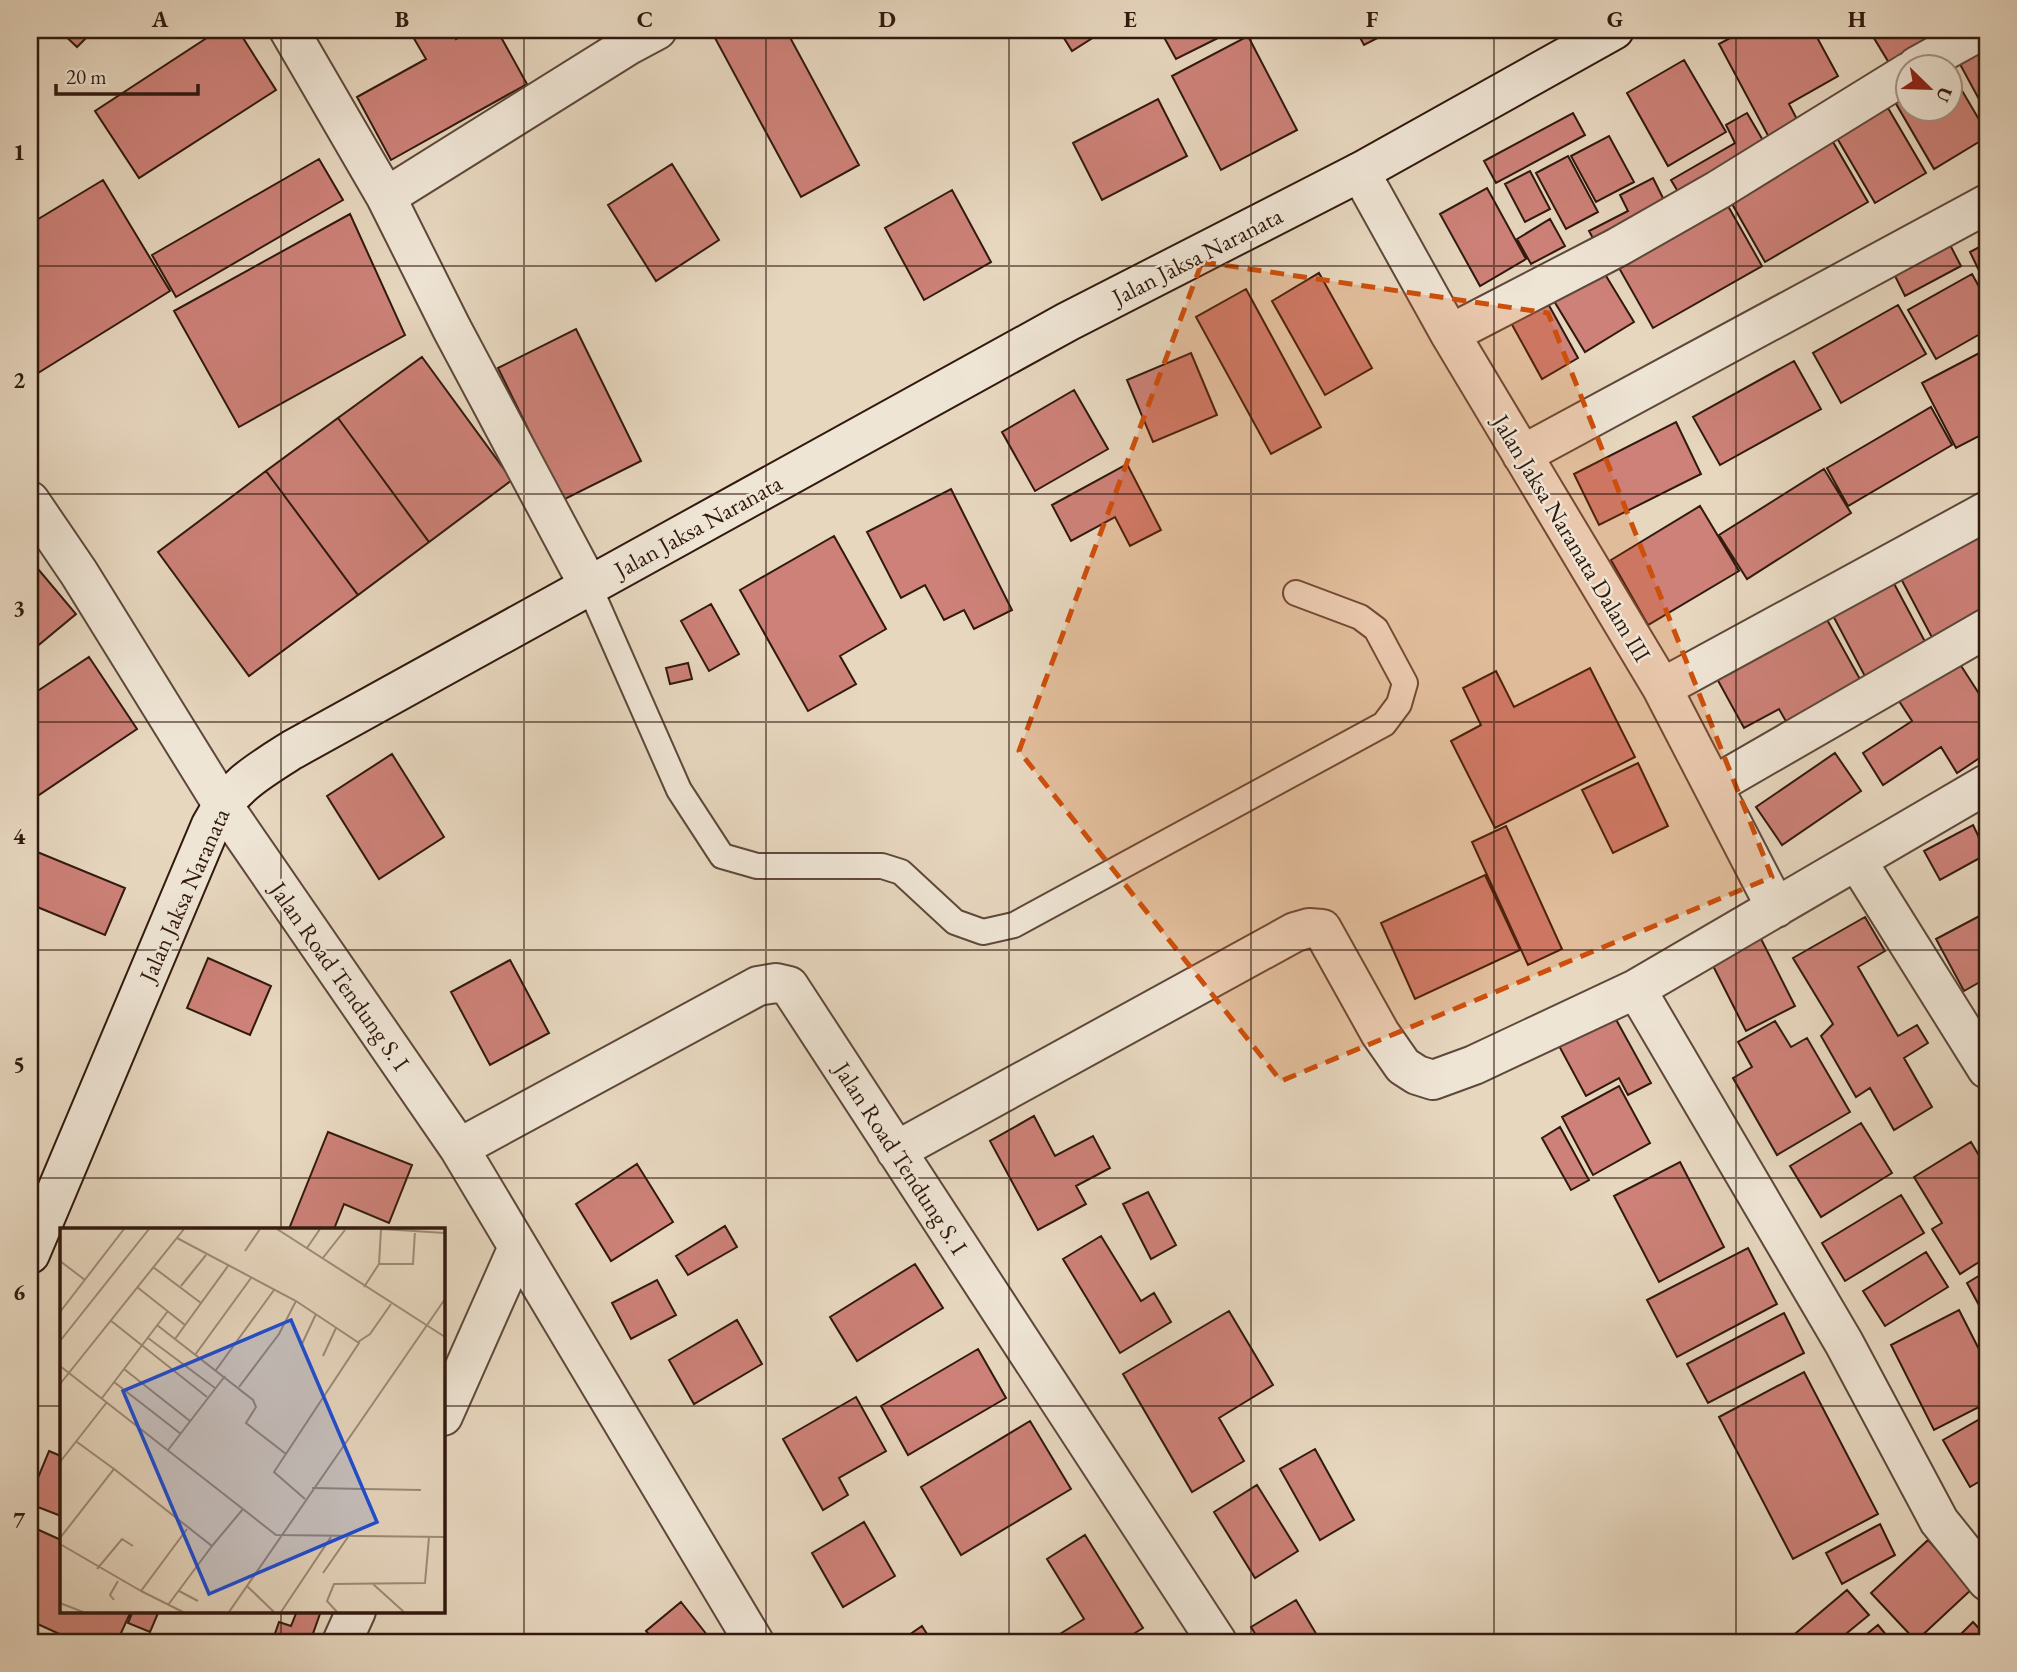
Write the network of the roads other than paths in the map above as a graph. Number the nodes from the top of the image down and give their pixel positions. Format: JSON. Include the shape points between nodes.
{"nodes":[{"id":1,"x":289,"y":30,"type":"edge"},
{"id":2,"x":1614,"y":30,"type":"edge"},
{"id":3,"x":1982,"y":30,"type":"edge"},
{"id":4,"x":635,"y":35,"type":"edge"},
{"id":5,"x":1942,"y":52,"type":"edge"},
{"id":6,"x":1895,"y":81,"type":"edge"},
{"id":7,"x":1360,"y":172,"type":"junction"},
{"id":8,"x":386,"y":197,"type":"junction"},
{"id":9,"x":1987,"y":204,"type":"edge"},
{"id":10,"x":1450,"y":334,"type":"junction"},
{"id":11,"x":1522,"y":455,"type":"junction"},
{"id":12,"x":30,"y":501,"type":"edge"},
{"id":13,"x":1987,"y":512,"type":"edge"},
{"id":14,"x":589,"y":586,"type":"junction"},
{"id":15,"x":1296,"y":593,"type":"dead end"},
{"id":16,"x":1987,"y":628,"type":"edge"},
{"id":17,"x":1662,"y":688,"type":"junction"},
{"id":18,"x":1987,"y":784,"type":"edge"},
{"id":19,"x":1713,"y":786,"type":"junction"},
{"id":20,"x":222,"y":804,"type":"junction"},
{"id":21,"x":1857,"y":861,"type":"junction"},
{"id":22,"x":1776,"y":908,"type":"junction"},
{"id":23,"x":1636,"y":989,"type":"junction"},
{"id":24,"x":1987,"y":1069,"type":"edge"},
{"id":25,"x":458,"y":1148,"type":"junction"},
{"id":26,"x":896,"y":1151,"type":"junction"},
{"id":27,"x":33,"y":1232,"type":"edge"},
{"id":28,"x":518,"y":1247,"type":"junction"},
{"id":29,"x":444,"y":1414,"type":"edge"},
{"id":30,"x":1987,"y":1581,"type":"edge"},
{"id":31,"x":356,"y":1612,"type":"edge"},
{"id":32,"x":342,"y":1642,"type":"edge"},
{"id":33,"x":754,"y":1642,"type":"edge"},
{"id":34,"x":1217,"y":1642,"type":"edge"}],
"edges":[{"from":1,"to":8,"type":"street"},
{"from":2,"to":7,"type":"street","name":"Jalan Jaksa Naranata"},
{"from":3,"to":5,"type":"street"},
{"from":4,"to":8,"type":"street"},
{"from":6,"to":10,"type":"street","via":[[1674,216]]},
{"from":7,"to":10,"type":"street","name":"Jalan Jaksa Naranata Dalam III"},
{"from":7,"to":14,"type":"street","name":"Jalan Jaksa Naranata","via":[[1068,322]]},
{"from":8,"to":14,"type":"street"},
{"from":9,"to":11,"type":"street"},
{"from":10,"to":11,"type":"street","name":"Jalan Jaksa Naranata Dalam III"},
{"from":11,"to":17,"type":"street","name":"Jalan Jaksa Naranata Dalam III"},
{"from":12,"to":20,"type":"street","name":"Jalan Road Tendung S. I"},
{"from":13,"to":17,"type":"street"},
{"from":14,"to":15,"type":"lane","via":[[679,790],[722,856],[757,866],[882,866],[901,872],[955,922],[983,932],[1014,925],[1384,724],[1399,704],[1405,683],[1376,629],[1360,617]]},
{"from":14,"to":20,"type":"street","name":"Jalan Jaksa Naranata","via":[[292,750],[250,777]]},
{"from":16,"to":19,"type":"street"},
{"from":17,"to":19,"type":"street","name":"Jalan Jaksa Naranata Dalam III"},
{"from":18,"to":21,"type":"street"},
{"from":19,"to":22,"type":"street","name":"Jalan Jaksa Naranata Dalam III"},
{"from":20,"to":25,"type":"street","name":"Jalan Road Tendung S. I"},
{"from":20,"to":27,"type":"street","name":"Jalan Jaksa Naranata"},
{"from":21,"to":22,"type":"street"},
{"from":21,"to":24,"type":"street"},
{"from":22,"to":23,"type":"street"},
{"from":23,"to":26,"type":"street","via":[[1433,1080],[1404,1066],[1322,929],[1309,928]]},
{"from":23,"to":30,"type":"street","via":[[1844,1343],[1940,1521]]},
{"from":25,"to":26,"type":"street","name":"Jalan Road Tendung S. I","via":[[758,986],[776,983],[789,986]]},
{"from":25,"to":28,"type":"street","name":"Jalan Road Tendung S. I"},
{"from":26,"to":34,"type":"street","name":"Jalan Road Tendung S. I"},
{"from":28,"to":29,"type":"street"},
{"from":28,"to":33,"type":"street","name":"Jalan Road Tendung S. I"},
{"from":31,"to":32,"type":"street"}]}
